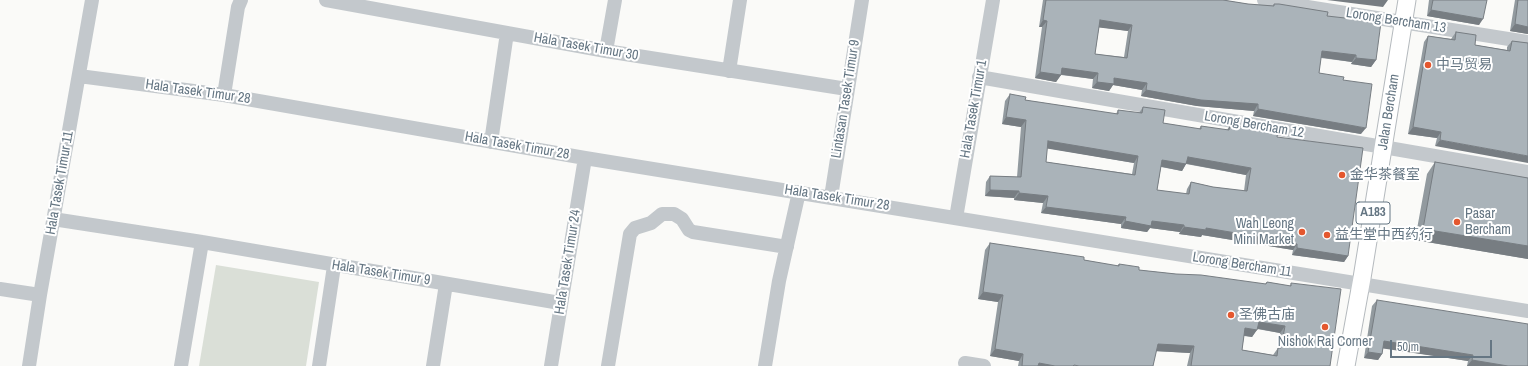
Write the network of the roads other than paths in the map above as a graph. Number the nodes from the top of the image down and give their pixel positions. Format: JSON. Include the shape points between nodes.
{"nodes":[{"id":1,"x":92,"y":0,"type":"edge"},
{"id":2,"x":326,"y":0,"type":"edge"},
{"id":3,"x":615,"y":0,"type":"edge"},
{"id":4,"x":740,"y":0,"type":"edge"},
{"id":5,"x":862,"y":0,"type":"edge"},
{"id":6,"x":993,"y":0,"type":"edge"},
{"id":7,"x":1264,"y":0,"type":"edge"},
{"id":8,"x":1397,"y":0,"type":"edge"},
{"id":9,"x":1407,"y":0,"type":"edge"},
{"id":10,"x":239,"y":4,"type":"edge"},
{"id":11,"x":1398,"y":21,"type":"junction"},
{"id":12,"x":507,"y":33,"type":"junction"},
{"id":13,"x":1528,"y":42,"type":"edge"},
{"id":14,"x":606,"y":51,"type":"junction"},
{"id":15,"x":729,"y":70,"type":"junction"},
{"id":16,"x":79,"y":76,"type":"junction"},
{"id":17,"x":979,"y":77,"type":"junction"},
{"id":18,"x":847,"y":89,"type":"junction"},
{"id":19,"x":224,"y":95,"type":"junction"},
{"id":20,"x":491,"y":142,"type":"junction"},
{"id":21,"x":1378,"y":147,"type":"junction"},
{"id":22,"x":585,"y":158,"type":"junction"},
{"id":23,"x":1528,"y":172,"type":"edge"},
{"id":24,"x":799,"y":192,"type":"junction"},
{"id":25,"x":831,"y":197,"type":"junction"},
{"id":26,"x":956,"y":218,"type":"junction"},
{"id":27,"x":53,"y":219,"type":"junction"},
{"id":28,"x":202,"y":242,"type":"junction"},
{"id":29,"x":787,"y":247,"type":"junction"},
{"id":30,"x":334,"y":266,"type":"junction"},
{"id":31,"x":1356,"y":283,"type":"junction"},
{"id":32,"x":446,"y":284,"type":"junction"},
{"id":33,"x":0,"y":289,"type":"edge"},
{"id":34,"x":40,"y":295,"type":"junction"},
{"id":35,"x":560,"y":303,"type":"junction"},
{"id":36,"x":1528,"y":311,"type":"edge"},
{"id":37,"x":965,"y":363,"type":"dead end"},
{"id":38,"x":29,"y":366,"type":"edge"},
{"id":39,"x":181,"y":366,"type":"edge"},
{"id":40,"x":319,"y":366,"type":"edge"},
{"id":41,"x":433,"y":366,"type":"edge"},
{"id":42,"x":551,"y":366,"type":"edge"},
{"id":43,"x":608,"y":366,"type":"edge"},
{"id":44,"x":765,"y":366,"type":"edge"},
{"id":45,"x":984,"y":366,"type":"edge"},
{"id":46,"x":1337,"y":366,"type":"edge"},
{"id":47,"x":1346,"y":366,"type":"edge"}],
"edges":[{"from":1,"to":16,"type":"street","name":"Hala Tasek Timur 11"},
{"from":2,"to":12,"type":"street","name":"Hala Tasek Timur 30"},
{"from":3,"to":14,"type":"street"},
{"from":4,"to":15,"type":"street"},
{"from":5,"to":18,"type":"street","name":"Lintasan Tasek Timur 9"},
{"from":6,"to":17,"type":"street","name":"Hala Tasek Timur 1"},
{"from":7,"to":11,"type":"street","name":"Lorong Bercham 13"},
{"from":8,"to":11,"type":"main road","name":"Jalan Bercham","number":"A183"},
{"from":9,"to":11,"type":"main road","name":"Jalan Bercham","number":"A183"},
{"from":10,"to":19,"type":"street"},
{"from":11,"to":13,"type":"street","name":"Lorong Bercham 13"},
{"from":11,"to":21,"type":"main road","name":"Jalan Bercham","number":"A183"},
{"from":12,"to":14,"type":"street","name":"Hala Tasek Timur 30"},
{"from":12,"to":20,"type":"street"},
{"from":14,"to":15,"type":"street","name":"Hala Tasek Timur 30"},
{"from":15,"to":18,"type":"street","name":"Hala Tasek Timur 30"},
{"from":16,"to":19,"type":"street","name":"Hala Tasek Timur 28"},
{"from":16,"to":27,"type":"street","name":"Hala Tasek Timur 11"},
{"from":17,"to":21,"type":"street","name":"Lorong Bercham 12"},
{"from":17,"to":26,"type":"street","name":"Hala Tasek Timur 1"},
{"from":18,"to":25,"type":"street","name":"Lintasan Tasek Timur 9"},
{"from":19,"to":20,"type":"street","name":"Hala Tasek Timur 28"},
{"from":20,"to":22,"type":"street","name":"Hala Tasek Timur 28"},
{"from":21,"to":23,"type":"street","name":"Lorong Bercham 12"},
{"from":21,"to":31,"type":"main road","name":"Jalan Bercham","number":"A183"},
{"from":22,"to":24,"type":"street","name":"Hala Tasek Timur 28"},
{"from":22,"to":35,"type":"street","name":"Hala Tasek Timur 24"},
{"from":24,"to":25,"type":"street","name":"Hala Tasek Timur 28"},
{"from":24,"to":29,"type":"street"},
{"from":25,"to":26,"type":"street","name":"Hala Tasek Timur 28"},
{"from":26,"to":31,"type":"street","name":"Lorong Bercham 11"},
{"from":27,"to":28,"type":"street","name":"Hala Tasek Timur 9"},
{"from":27,"to":34,"type":"street","name":"Hala Tasek Timur 11"},
{"from":28,"to":30,"type":"street","name":"Hala Tasek Timur 9"},
{"from":28,"to":39,"type":"street"},
{"from":29,"to":43,"type":"street","via":[[693,232],[674,214],[662,214],[647,225],[634,228],[630,234]]},
{"from":29,"to":44,"type":"street"},
{"from":30,"to":32,"type":"street","name":"Hala Tasek Timur 9"},
{"from":30,"to":40,"type":"street"},
{"from":31,"to":36,"type":"street","name":"Lorong Bercham 11"},
{"from":31,"to":46,"type":"main road","name":"Jalan Bercham","number":"A183"},
{"from":31,"to":47,"type":"main road","name":"Jalan Bercham","number":"A183"},
{"from":32,"to":35,"type":"street","name":"Hala Tasek Timur 9"},
{"from":32,"to":41,"type":"street"},
{"from":33,"to":34,"type":"street"},
{"from":34,"to":38,"type":"street","name":"Hala Tasek Timur 11"},
{"from":35,"to":42,"type":"street","name":"Hala Tasek Timur 24"},
{"from":37,"to":45,"type":"street"}]}
